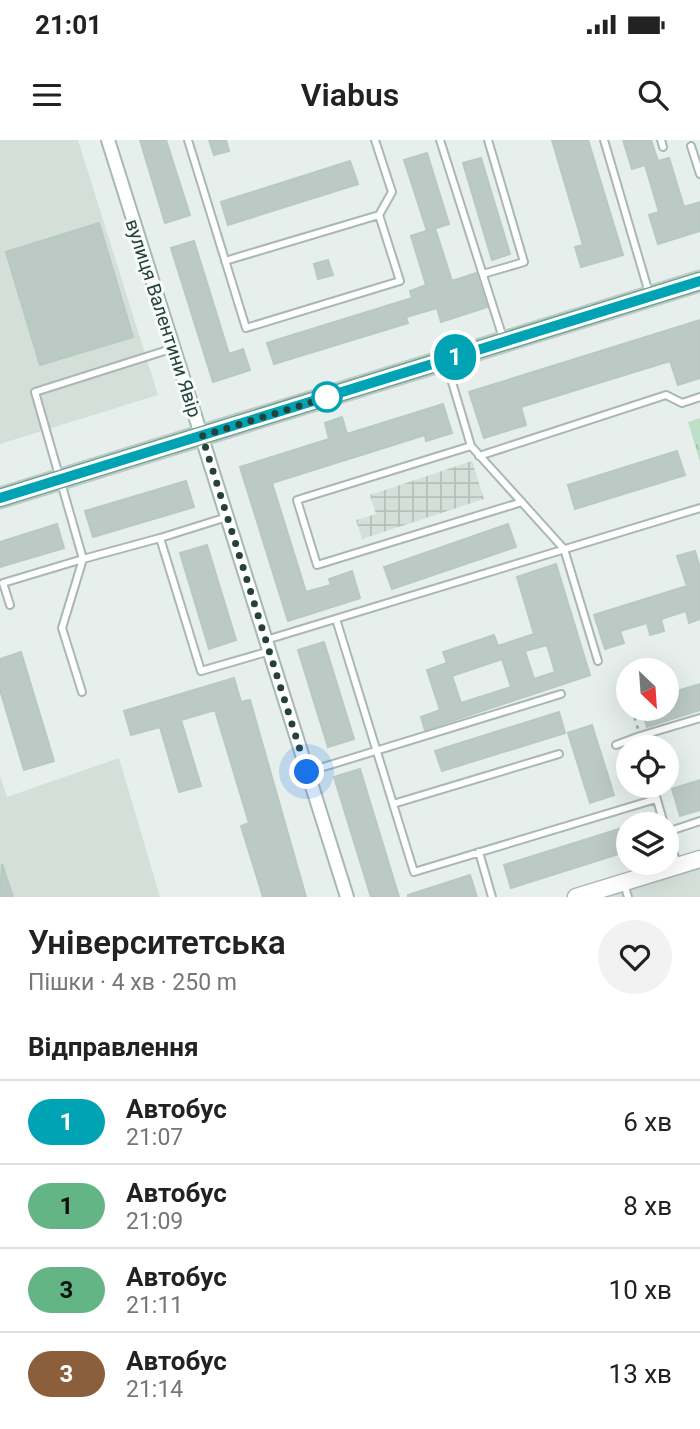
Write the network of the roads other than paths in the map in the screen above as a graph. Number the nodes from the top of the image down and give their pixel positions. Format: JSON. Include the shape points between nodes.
{"nodes":[{"id":1,"x":108,"y":140,"type":"edge"},
{"id":2,"x":188,"y":140,"type":"edge"},
{"id":3,"x":375,"y":140,"type":"edge"},
{"id":4,"x":440,"y":140,"type":"edge"},
{"id":5,"x":488,"y":140,"type":"edge"},
{"id":6,"x":604,"y":140,"type":"edge"},
{"id":7,"x":691,"y":146,"type":"dead end"},
{"id":8,"x":700,"y":174,"type":"edge"},
{"id":9,"x":379,"y":215,"type":"junction"},
{"id":10,"x":225,"y":261,"type":"junction"},
{"id":11,"x":483,"y":274,"type":"junction"},
{"id":12,"x":700,"y":281,"type":"edge"},
{"id":13,"x":650,"y":297,"type":"junction"},
{"id":14,"x":505,"y":342,"type":"junction"},
{"id":15,"x":174,"y":348,"type":"junction"},
{"id":16,"x":445,"y":360,"type":"junction"},
{"id":17,"x":700,"y":397,"type":"edge"},
{"id":18,"x":202,"y":436,"type":"junction"},
{"id":19,"x":471,"y":446,"type":"junction"},
{"id":20,"x":479,"y":456,"type":"junction"},
{"id":21,"x":61,"y":479,"type":"junction"},
{"id":22,"x":0,"y":498,"type":"edge"},
{"id":23,"x":523,"y":502,"type":"junction"},
{"id":24,"x":700,"y":508,"type":"edge"},
{"id":25,"x":227,"y":517,"type":"junction"},
{"id":26,"x":160,"y":538,"type":"junction"},
{"id":27,"x":564,"y":549,"type":"junction"},
{"id":28,"x":83,"y":559,"type":"junction"},
{"id":29,"x":10,"y":605,"type":"dead end"},
{"id":30,"x":336,"y":618,"type":"junction"},
{"id":31,"x":268,"y":645,"type":"junction"},
{"id":32,"x":598,"y":661,"type":"dead end"},
{"id":33,"x":82,"y":692,"type":"dead end"},
{"id":34,"x":561,"y":694,"type":"dead end"},
{"id":35,"x":700,"y":718,"type":"edge"},
{"id":36,"x":643,"y":735,"type":"edge"},
{"id":37,"x":377,"y":751,"type":"junction"},
{"id":38,"x":559,"y":754,"type":"dead end"},
{"id":39,"x":307,"y":772,"type":"junction"},
{"id":40,"x":656,"y":799,"type":"joint"},
{"id":41,"x":393,"y":804,"type":"junction"},
{"id":42,"x":660,"y":812,"type":"edge"},
{"id":43,"x":700,"y":821,"type":"edge"},
{"id":44,"x":679,"y":828,"type":"edge"},
{"id":45,"x":479,"y":852,"type":"junction"},
{"id":46,"x":700,"y":859,"type":"edge"},
{"id":47,"x":679,"y":866,"type":"edge"},
{"id":48,"x":658,"y":875,"type":"edge"},
{"id":49,"x":626,"y":890,"type":"edge"},
{"id":50,"x":347,"y":897,"type":"edge"},
{"id":51,"x":492,"y":897,"type":"edge"},
{"id":52,"x":576,"y":897,"type":"edge"}],
"edges":[{"from":1,"to":15,"type":"street","name":"вулиця Валентини Явір"},
{"from":2,"to":10,"type":"lane"},
{"from":3,"to":9,"type":"lane","via":[[392,192]]},
{"from":4,"to":11,"type":"lane"},
{"from":5,"to":11,"type":"lane","via":[[524,262]]},
{"from":6,"to":13,"type":"lane"},
{"from":7,"to":8,"type":"lane"},
{"from":9,"to":10,"type":"lane"},
{"from":9,"to":10,"type":"lane","via":[[400,281],[246,328]]},
{"from":11,"to":14,"type":"lane"},
{"from":12,"to":13,"type":"main road"},
{"from":13,"to":14,"type":"main road"},
{"from":14,"to":16,"type":"main road"},
{"from":15,"to":18,"type":"street","name":"вулиця Валентини Явір"},
{"from":15,"to":21,"type":"lane","via":[[35,392]]},
{"from":16,"to":18,"type":"main road"},
{"from":16,"to":19,"type":"lane"},
{"from":17,"to":20,"type":"lane","via":[[682,403],[666,394]]},
{"from":18,"to":21,"type":"main road"},
{"from":18,"to":25,"type":"street","name":"вулиця Валентини Явір"},
{"from":19,"to":20,"type":"lane"},
{"from":19,"to":23,"type":"lane","via":[[297,500],[317,565]]},
{"from":20,"to":23,"type":"lane"},
{"from":21,"to":22,"type":"main road"},
{"from":21,"to":28,"type":"lane"},
{"from":23,"to":27,"type":"lane"},
{"from":24,"to":27,"type":"lane"},
{"from":25,"to":26,"type":"lane"},
{"from":25,"to":31,"type":"street","name":"вулиця Валентини Явір"},
{"from":26,"to":28,"type":"lane"},
{"from":26,"to":31,"type":"lane","via":[[201,671]]},
{"from":27,"to":30,"type":"lane"},
{"from":27,"to":32,"type":"lane"},
{"from":28,"to":29,"type":"lane","via":[[3,583]]},
{"from":28,"to":33,"type":"lane","via":[[62,628]]},
{"from":30,"to":31,"type":"lane"},
{"from":30,"to":37,"type":"lane"},
{"from":31,"to":39,"type":"street","name":"вулиця Валентини Явір"},
{"from":34,"to":37,"type":"lane"},
{"from":35,"to":36,"type":"lane"},
{"from":37,"to":39,"type":"lane"},
{"from":37,"to":41,"type":"lane"},
{"from":38,"to":41,"type":"lane"},
{"from":39,"to":50,"type":"street","name":"вулиця Валентини Явір"},
{"from":40,"to":42,"type":"lane"},
{"from":40,"to":45,"type":"lane"},
{"from":41,"to":45,"type":"lane","via":[[414,872]]},
{"from":43,"to":44,"type":"lane"},
{"from":45,"to":51,"type":"lane"},
{"from":46,"to":47,"type":"street"},
{"from":48,"to":49,"type":"street"},
{"from":49,"to":52,"type":"street"}]}
